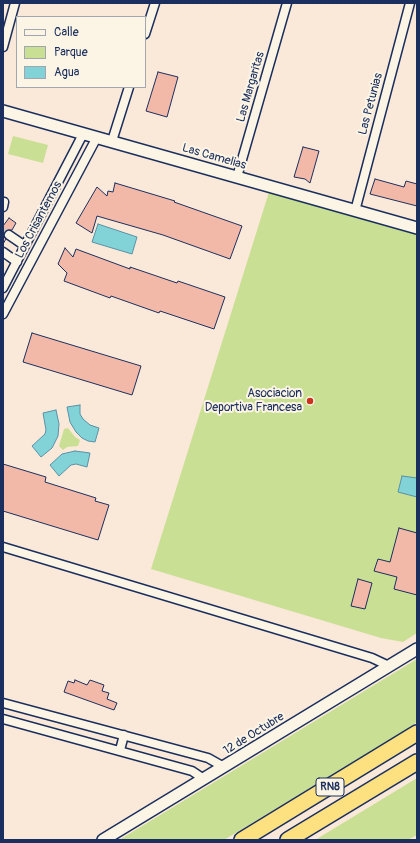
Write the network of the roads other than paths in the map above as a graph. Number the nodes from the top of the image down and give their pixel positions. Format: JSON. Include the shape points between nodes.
{"nodes":[{"id":1,"x":15,"y":3,"type":"edge"},
{"id":2,"x":154,"y":3,"type":"edge"},
{"id":3,"x":287,"y":3,"type":"edge"},
{"id":4,"x":410,"y":3,"type":"edge"},
{"id":5,"x":146,"y":31,"type":"edge"},
{"id":6,"x":3,"y":47,"type":"edge"},
{"id":7,"x":129,"y":88,"type":"edge"},
{"id":8,"x":3,"y":111,"type":"edge"},
{"id":9,"x":83,"y":134,"type":"junction"},
{"id":10,"x":97,"y":137,"type":"junction"},
{"id":11,"x":112,"y":141,"type":"junction"},
{"id":12,"x":237,"y":177,"type":"junction"},
{"id":13,"x":3,"y":203,"type":"edge"},
{"id":14,"x":3,"y":207,"type":"edge"},
{"id":15,"x":355,"y":211,"type":"junction"},
{"id":16,"x":417,"y":228,"type":"edge"},
{"id":17,"x":9,"y":235,"type":"tunnel mouth"},
{"id":18,"x":24,"y":249,"type":"junction"},
{"id":19,"x":3,"y":252,"type":"edge"},
{"id":20,"x":32,"y":258,"type":"junction"},
{"id":21,"x":17,"y":262,"type":"junction"},
{"id":22,"x":3,"y":288,"type":"edge"},
{"id":23,"x":3,"y":314,"type":"edge"},
{"id":24,"x":3,"y":547,"type":"edge"},
{"id":25,"x":417,"y":649,"type":"edge"},
{"id":26,"x":389,"y":666,"type":"junction"},
{"id":27,"x":3,"y":703,"type":"edge"},
{"id":28,"x":3,"y":719,"type":"edge"},
{"id":29,"x":417,"y":733,"type":"edge"},
{"id":30,"x":124,"y":735,"type":"junction"},
{"id":31,"x":120,"y":750,"type":"junction"},
{"id":32,"x":417,"y":762,"type":"edge"},
{"id":33,"x":224,"y":768,"type":"junction"},
{"id":34,"x":204,"y":779,"type":"junction"},
{"id":35,"x":103,"y":840,"type":"edge"},
{"id":36,"x":242,"y":840,"type":"edge"},
{"id":37,"x":288,"y":840,"type":"edge"}],
"edges":[{"from":1,"to":6,"type":"street"},
{"from":2,"to":5,"type":"street"},
{"from":3,"to":12,"type":"street","name":"Las Margaritas"},
{"from":4,"to":15,"type":"street","name":"Las Petunias"},
{"from":7,"to":11,"type":"street"},
{"from":8,"to":9,"type":"street","name":"Las Camelias"},
{"from":9,"to":10,"type":"street","name":"Las Camelias"},
{"from":9,"to":18,"type":"street","name":"Los Crisantemos"},
{"from":10,"to":11,"type":"street","name":"Las Camelias"},
{"from":10,"to":20,"type":"street","name":"Los Crisantemos"},
{"from":11,"to":12,"type":"street","name":"Las Camelias"},
{"from":12,"to":15,"type":"street","name":"Las Camelias"},
{"from":13,"to":14,"type":"street"},
{"from":15,"to":16,"type":"street","name":"Las Camelias"},
{"from":17,"to":18,"type":"street"},
{"from":18,"to":20,"type":"street"},
{"from":18,"to":21,"type":"street","name":"Los Crisantemos"},
{"from":19,"to":21,"type":"street"},
{"from":20,"to":23,"type":"street","name":"Los Crisantemos"},
{"from":21,"to":22,"type":"street","name":"Los Crisantemos"},
{"from":24,"to":26,"type":"street","via":[[372,658]]},
{"from":25,"to":26,"type":"street","name":"12 de Octubre"},
{"from":26,"to":33,"type":"street","name":"12 de Octubre"},
{"from":27,"to":30,"type":"street"},
{"from":28,"to":31,"type":"street"},
{"from":29,"to":36,"type":"highway","number":"RN8"},
{"from":30,"to":31,"type":"street"},
{"from":30,"to":33,"type":"street","via":[[208,758]]},
{"from":31,"to":34,"type":"street","via":[[192,771]]},
{"from":32,"to":37,"type":"highway","number":"RN8"},
{"from":33,"to":34,"type":"street","name":"12 de Octubre"},
{"from":34,"to":35,"type":"street","name":"12 de Octubre"}]}
